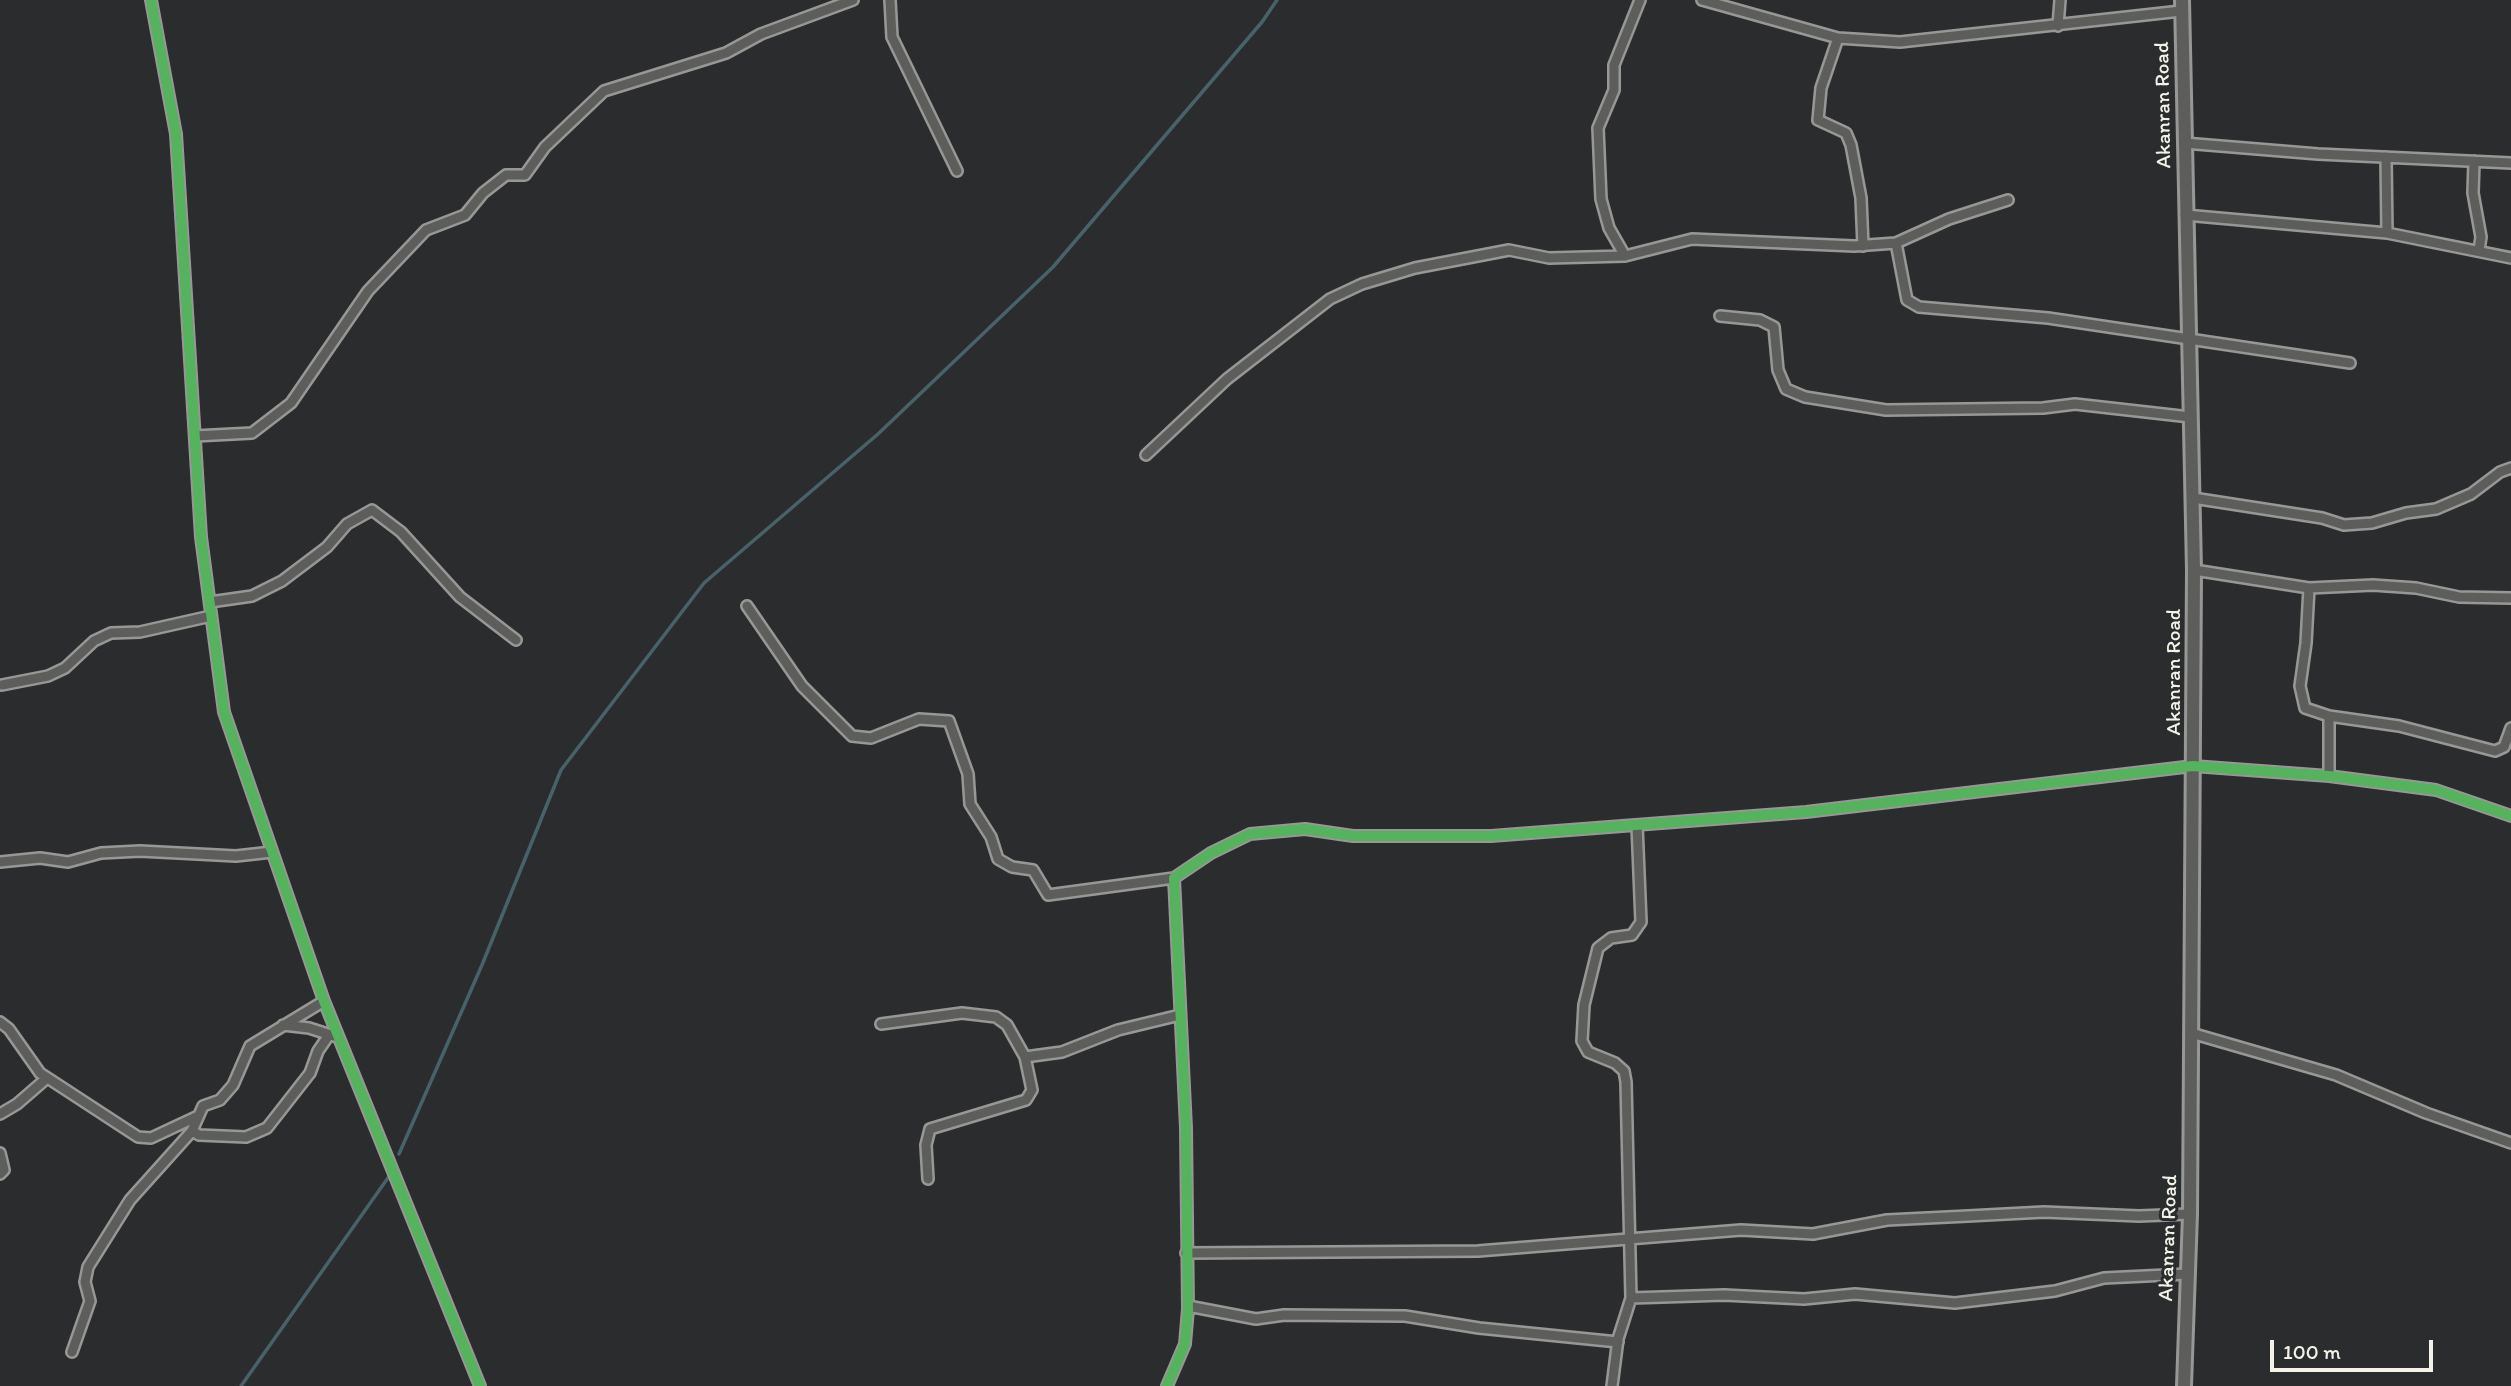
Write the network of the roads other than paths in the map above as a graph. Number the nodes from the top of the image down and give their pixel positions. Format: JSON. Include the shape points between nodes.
{"nodes":[{"id":1,"x":151,"y":0,"type":"edge"},
{"id":2,"x":853,"y":0,"type":"edge"},
{"id":3,"x":890,"y":0,"type":"edge"},
{"id":4,"x":1640,"y":0,"type":"edge"},
{"id":5,"x":1702,"y":0,"type":"edge"},
{"id":6,"x":2060,"y":0,"type":"edge"},
{"id":7,"x":2182,"y":6,"type":"edge"},
{"id":8,"x":2058,"y":26,"type":"junction"},
{"id":9,"x":1838,"y":38,"type":"junction"},
{"id":10,"x":2184,"y":144,"type":"junction"},
{"id":11,"x":2386,"y":157,"type":"junction"},
{"id":12,"x":2474,"y":161,"type":"junction"},
{"id":13,"x":2511,"y":163,"type":"edge"},
{"id":14,"x":957,"y":171,"type":"dead end"},
{"id":15,"x":2008,"y":200,"type":"dead end"},
{"id":16,"x":2185,"y":215,"type":"junction"},
{"id":17,"x":2387,"y":233,"type":"junction"},
{"id":18,"x":1896,"y":243,"type":"junction"},
{"id":19,"x":1863,"y":246,"type":"junction"},
{"id":20,"x":2479,"y":250,"type":"junction"},
{"id":21,"x":1625,"y":256,"type":"junction"},
{"id":22,"x":2511,"y":258,"type":"edge"},
{"id":23,"x":1720,"y":316,"type":"dead end"},
{"id":24,"x":2188,"y":337,"type":"junction"},
{"id":25,"x":2350,"y":363,"type":"dead end"},
{"id":26,"x":2190,"y":417,"type":"junction"},
{"id":27,"x":195,"y":436,"type":"junction"},
{"id":28,"x":1146,"y":454,"type":"dead end"},
{"id":29,"x":2511,"y":468,"type":"edge"},
{"id":30,"x":2193,"y":499,"type":"junction"},
{"id":31,"x":2194,"y":570,"type":"junction"},
{"id":32,"x":2309,"y":589,"type":"junction"},
{"id":33,"x":2511,"y":598,"type":"edge"},
{"id":34,"x":210,"y":602,"type":"junction"},
{"id":35,"x":747,"y":606,"type":"dead end"},
{"id":36,"x":211,"y":616,"type":"junction"},
{"id":37,"x":516,"y":640,"type":"dead end"},
{"id":38,"x":2,"y":685,"type":"dead end"},
{"id":39,"x":2329,"y":716,"type":"junction"},
{"id":40,"x":2511,"y":728,"type":"edge"},
{"id":41,"x":2193,"y":766,"type":"junction"},
{"id":42,"x":2329,"y":776,"type":"junction"},
{"id":43,"x":2511,"y":816,"type":"edge"},
{"id":44,"x":1637,"y":825,"type":"junction"},
{"id":45,"x":272,"y":852,"type":"junction"},
{"id":46,"x":0,"y":862,"type":"edge"},
{"id":47,"x":1174,"y":878,"type":"junction"},
{"id":48,"x":324,"y":1001,"type":"junction"},
{"id":49,"x":1181,"y":1015,"type":"junction"},
{"id":50,"x":0,"y":1022,"type":"edge"},
{"id":51,"x":881,"y":1024,"type":"dead end"},
{"id":52,"x":281,"y":1025,"type":"junction"},
{"id":53,"x":2191,"y":1032,"type":"junction"},
{"id":54,"x":329,"y":1035,"type":"junction"},
{"id":55,"x":339,"y":1038,"type":"junction"},
{"id":56,"x":1026,"y":1057,"type":"junction"},
{"id":57,"x":47,"y":1078,"type":"junction"},
{"id":58,"x":0,"y":1114,"type":"edge"},
{"id":59,"x":198,"y":1116,"type":"junction"},
{"id":60,"x":192,"y":1131,"type":"junction"},
{"id":61,"x":2511,"y":1143,"type":"edge"},
{"id":62,"x":0,"y":1153,"type":"edge"},
{"id":63,"x":0,"y":1174,"type":"edge"},
{"id":64,"x":928,"y":1180,"type":"dead end"},
{"id":65,"x":2189,"y":1214,"type":"junction"},
{"id":66,"x":1632,"y":1240,"type":"junction"},
{"id":67,"x":1186,"y":1253,"type":"junction"},
{"id":68,"x":2187,"y":1275,"type":"junction"},
{"id":69,"x":1631,"y":1298,"type":"junction"},
{"id":70,"x":1188,"y":1306,"type":"junction"},
{"id":71,"x":1618,"y":1342,"type":"junction"},
{"id":72,"x":72,"y":1352,"type":"dead end"},
{"id":73,"x":480,"y":1386,"type":"edge"},
{"id":74,"x":1167,"y":1386,"type":"edge"},
{"id":75,"x":1612,"y":1386,"type":"edge"},
{"id":76,"x":2184,"y":1386,"type":"edge"}],
"edges":[{"from":1,"to":27,"type":"street","via":[[176,134]]},
{"from":2,"to":27,"type":"street","via":[[761,34],[726,53],[604,91],[545,147],[525,175],[506,175],[465,215],[426,230],[368,291],[291,403],[252,433]]},
{"from":3,"to":14,"type":"street","via":[[892,37]]},
{"from":4,"to":21,"type":"street","via":[[1614,65],[1614,90],[1598,128],[1601,199],[1609,228]]},
{"from":5,"to":9,"type":"street"},
{"from":6,"to":8,"type":"street"},
{"from":7,"to":8,"type":"street"},
{"from":7,"to":10,"type":"main road","name":"Akanran Road"},
{"from":8,"to":9,"type":"street","via":[[1900,42]]},
{"from":9,"to":19,"type":"street","via":[[1821,88],[1818,120],[1846,133],[1851,145],[1861,198]]},
{"from":10,"to":11,"type":"street"},
{"from":10,"to":16,"type":"main road","name":"Akanran Road"},
{"from":11,"to":12,"type":"street"},
{"from":11,"to":17,"type":"street"},
{"from":12,"to":13,"type":"street"},
{"from":12,"to":20,"type":"street"},
{"from":15,"to":18,"type":"street"},
{"from":16,"to":17,"type":"street"},
{"from":16,"to":24,"type":"main road","name":"Akanran Road"},
{"from":17,"to":20,"type":"street"},
{"from":18,"to":19,"type":"street"},
{"from":18,"to":24,"type":"street","via":[[1907,300],[1919,307]]},
{"from":19,"to":21,"type":"street","via":[[1692,239]]},
{"from":20,"to":22,"type":"street"},
{"from":21,"to":28,"type":"street","via":[[1549,258],[1509,250],[1415,268],[1362,284],[1330,299],[1227,379]]},
{"from":23,"to":26,"type":"street","via":[[1760,320],[1774,327],[1778,370],[1786,389],[1805,397],[1886,410],[2075,404]]},
{"from":24,"to":25,"type":"street"},
{"from":24,"to":26,"type":"main road","name":"Akanran Road"},
{"from":26,"to":30,"type":"main road","name":"Akanran Road"},
{"from":27,"to":34,"type":"street"},
{"from":29,"to":30,"type":"street","via":[[2436,509],[2372,523],[2344,525]]},
{"from":30,"to":31,"type":"main road","name":"Akanran Road"},
{"from":31,"to":32,"type":"street"},
{"from":31,"to":41,"type":"main road","name":"Akanran Road"},
{"from":32,"to":33,"type":"street","via":[[2373,585],[2459,597]]},
{"from":32,"to":39,"type":"street","via":[[2300,697],[2305,708]]},
{"from":34,"to":36,"type":"street"},
{"from":34,"to":37,"type":"street","via":[[252,596],[282,582],[327,547],[347,524],[372,510],[401,531],[460,597]]},
{"from":35,"to":47,"type":"street","via":[[803,686],[852,736],[871,738],[919,719],[949,721],[968,774],[970,804],[991,837],[998,859],[1033,870],[1048,895]]},
{"from":36,"to":38,"type":"street","via":[[140,632],[111,633],[94,641],[65,668]]},
{"from":36,"to":45,"type":"street","via":[[224,712]]},
{"from":39,"to":40,"type":"street","via":[[2399,726],[2495,751],[2504,747]]},
{"from":39,"to":42,"type":"street"},
{"from":41,"to":42,"type":"street"},
{"from":41,"to":44,"type":"street","via":[[1807,812]]},
{"from":41,"to":53,"type":"main road","name":"Akanran Road"},
{"from":42,"to":43,"type":"street","via":[[2436,790]]},
{"from":44,"to":47,"type":"street","via":[[1491,836],[1353,836],[1305,829],[1250,835],[1211,853]]},
{"from":44,"to":66,"type":"street","via":[[1641,922],[1632,935],[1611,938],[1598,948],[1584,1005],[1582,1041],[1588,1052],[1624,1071]]},
{"from":45,"to":46,"type":"street","via":[[236,856],[140,851],[101,853],[68,862],[40,858]]},
{"from":45,"to":48,"type":"street"},
{"from":47,"to":49,"type":"street"},
{"from":48,"to":52,"type":"street"},
{"from":48,"to":55,"type":"street"},
{"from":49,"to":56,"type":"street","via":[[1118,1030],[1062,1052]]},
{"from":49,"to":67,"type":"street"},
{"from":50,"to":57,"type":"street"},
{"from":51,"to":56,"type":"street","via":[[962,1013],[996,1017],[1007,1025]]},
{"from":52,"to":54,"type":"street"},
{"from":52,"to":59,"type":"street","via":[[250,1046],[233,1085],[220,1100],[202,1106]]},
{"from":53,"to":61,"type":"street","via":[[2336,1075],[2426,1114]]},
{"from":53,"to":65,"type":"main road","name":"Akanran Road"},
{"from":54,"to":55,"type":"street"},
{"from":54,"to":60,"type":"street","via":[[310,1073],[267,1129],[246,1137]]},
{"from":55,"to":73,"type":"street"},
{"from":56,"to":64,"type":"street","via":[[1032,1090],[1026,1100],[930,1129]]},
{"from":57,"to":58,"type":"street"},
{"from":57,"to":59,"type":"street","via":[[138,1137],[151,1138]]},
{"from":59,"to":60,"type":"street"},
{"from":60,"to":72,"type":"street","via":[[130,1200],[88,1267],[85,1282],[90,1301]]},
{"from":62,"to":63,"type":"street","via":[[4,1170]]},
{"from":65,"to":66,"type":"street","via":[[2045,1212],[1887,1220],[1813,1234],[1741,1230]]},
{"from":65,"to":68,"type":"main road","name":"Akanran Road"},
{"from":66,"to":67,"type":"street","via":[[1478,1251]]},
{"from":66,"to":69,"type":"street"},
{"from":67,"to":70,"type":"street"},
{"from":68,"to":69,"type":"street","via":[[2104,1278],[2054,1291],[1955,1303],[1855,1294],[1804,1299],[1724,1295]]},
{"from":68,"to":76,"type":"main road","name":"Akanran Road"},
{"from":69,"to":71,"type":"street"},
{"from":70,"to":71,"type":"street","via":[[1256,1319],[1405,1316]]},
{"from":70,"to":74,"type":"street","via":[[1185,1344]]},
{"from":71,"to":75,"type":"street"}]}
